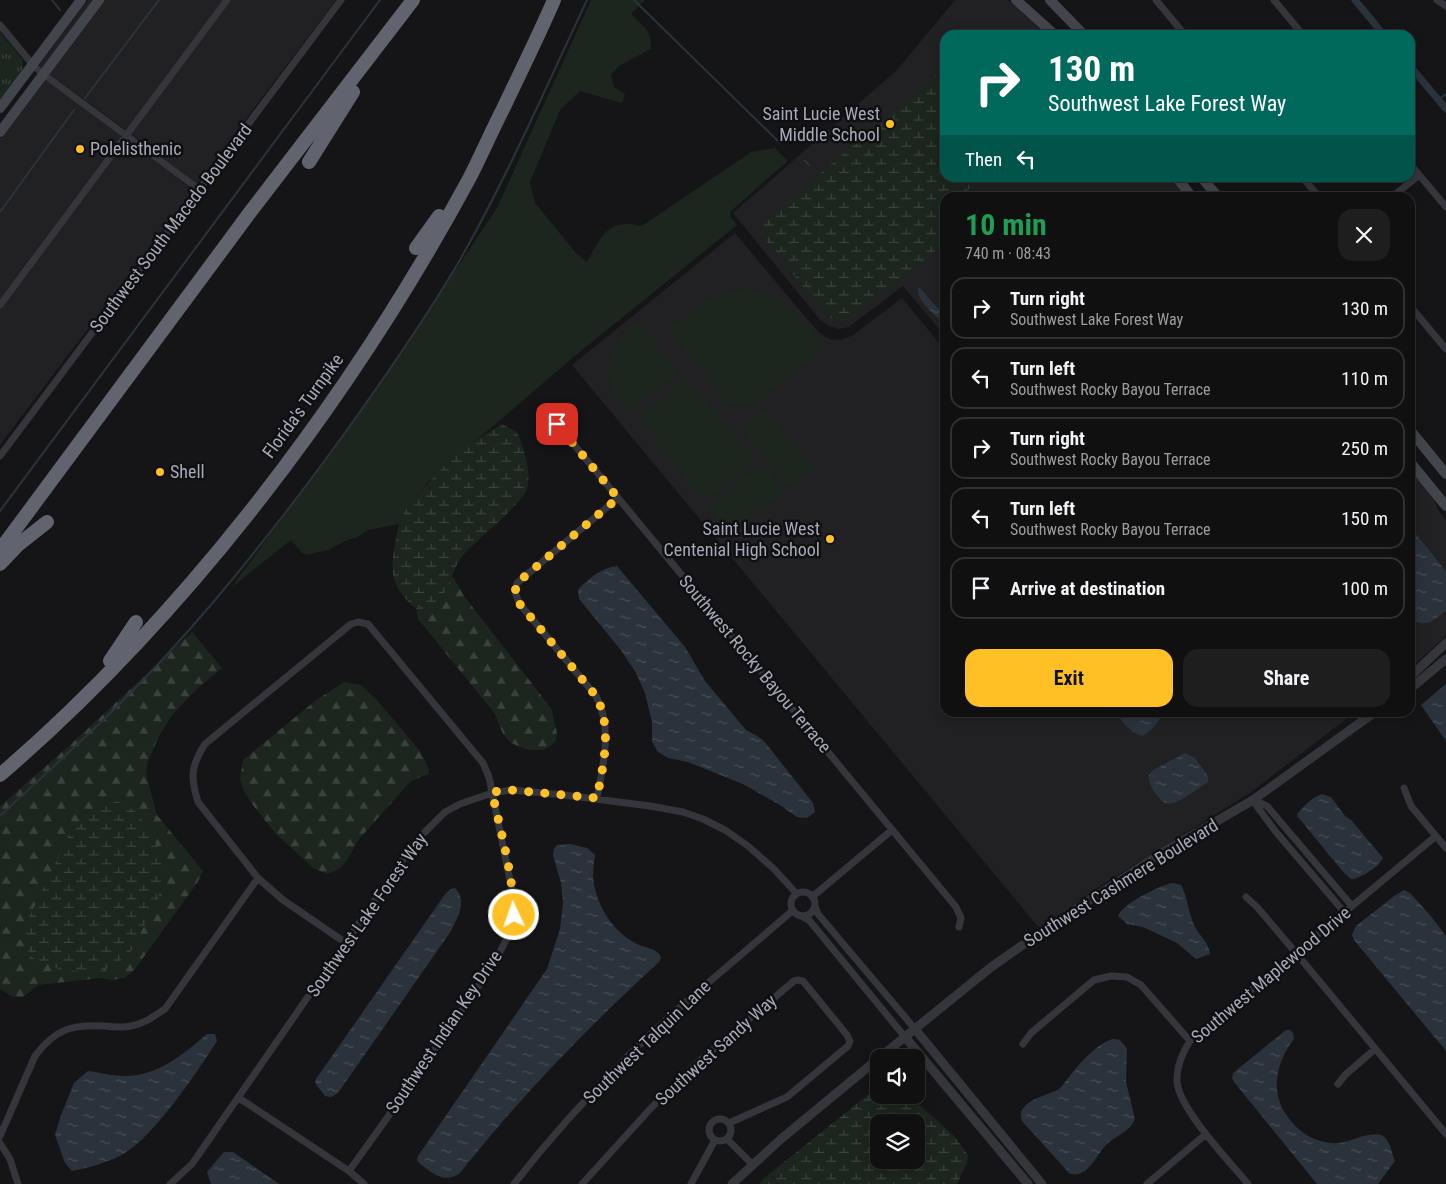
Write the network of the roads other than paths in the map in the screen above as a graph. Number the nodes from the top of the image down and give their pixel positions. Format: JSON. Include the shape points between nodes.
{"nodes":[{"id":1,"x":81,"y":0,"type":"edge"},
{"id":2,"x":98,"y":0,"type":"edge"},
{"id":3,"x":227,"y":0,"type":"edge"},
{"id":4,"x":341,"y":0,"type":"edge"},
{"id":5,"x":413,"y":0,"type":"edge"},
{"id":6,"x":554,"y":0,"type":"edge"},
{"id":7,"x":1016,"y":0,"type":"edge"},
{"id":8,"x":1050,"y":0,"type":"edge"},
{"id":9,"x":1156,"y":0,"type":"edge"},
{"id":10,"x":1274,"y":0,"type":"edge"},
{"id":11,"x":1437,"y":0,"type":"edge"},
{"id":12,"x":1446,"y":6,"type":"edge"},
{"id":13,"x":396,"y":23,"type":"junction"},
{"id":14,"x":0,"y":25,"type":"edge"},
{"id":15,"x":1049,"y":30,"type":"edge"},
{"id":16,"x":1079,"y":30,"type":"edge"},
{"id":17,"x":1181,"y":30,"type":"edge"},
{"id":18,"x":1299,"y":30,"type":"edge"},
{"id":19,"x":33,"y":65,"type":"junction"},
{"id":20,"x":43,"y":74,"type":"junction"},
{"id":21,"x":0,"y":108,"type":"edge"},
{"id":22,"x":0,"y":132,"type":"edge"},
{"id":23,"x":126,"y":135,"type":"junction"},
{"id":24,"x":484,"y":148,"type":"junction"},
{"id":25,"x":310,"y":162,"type":"dead end"},
{"id":26,"x":1415,"y":170,"type":"edge"},
{"id":27,"x":1419,"y":175,"type":"junction"},
{"id":28,"x":1415,"y":178,"type":"edge"},
{"id":29,"x":1180,"y":182,"type":"edge"},
{"id":30,"x":1205,"y":182,"type":"edge"},
{"id":31,"x":1306,"y":182,"type":"edge"},
{"id":32,"x":1410,"y":182,"type":"edge"},
{"id":33,"x":200,"y":190,"type":"junction"},
{"id":34,"x":1188,"y":192,"type":"edge"},
{"id":35,"x":1214,"y":192,"type":"edge"},
{"id":36,"x":1315,"y":192,"type":"edge"},
{"id":37,"x":1398,"y":192,"type":"edge"},
{"id":38,"x":1446,"y":208,"type":"edge"},
{"id":39,"x":416,"y":248,"type":"dead end"},
{"id":40,"x":0,"y":305,"type":"edge"},
{"id":41,"x":1415,"y":312,"type":"edge"},
{"id":42,"x":1446,"y":350,"type":"edge"},
{"id":43,"x":540,"y":419,"type":"dead end"},
{"id":44,"x":1415,"y":436,"type":"edge"},
{"id":45,"x":0,"y":456,"type":"edge"},
{"id":46,"x":1415,"y":468,"type":"edge"},
{"id":47,"x":1446,"y":474,"type":"edge"},
{"id":48,"x":618,"y":498,"type":"junction"},
{"id":49,"x":1446,"y":506,"type":"edge"},
{"id":50,"x":47,"y":522,"type":"dead end"},
{"id":51,"x":0,"y":550,"type":"edge"},
{"id":52,"x":0,"y":564,"type":"edge"},
{"id":53,"x":136,"y":622,"type":"dead end"},
{"id":54,"x":1446,"y":643,"type":"edge"},
{"id":55,"x":1446,"y":659,"type":"edge"},
{"id":56,"x":1415,"y":672,"type":"edge"},
{"id":57,"x":1415,"y":685,"type":"edge"},
{"id":58,"x":76,"y":705,"type":"junction"},
{"id":59,"x":1368,"y":717,"type":"edge"},
{"id":60,"x":0,"y":775,"type":"edge"},
{"id":61,"x":1404,"y":788,"type":"dead end"},
{"id":62,"x":492,"y":792,"type":"junction"},
{"id":63,"x":597,"y":798,"type":"junction"},
{"id":64,"x":1253,"y":800,"type":"junction"},
{"id":65,"x":892,"y":830,"type":"junction"},
{"id":66,"x":1436,"y":836,"type":"junction"},
{"id":67,"x":1446,"y":848,"type":"edge"},
{"id":68,"x":258,"y":878,"type":"junction"},
{"id":69,"x":796,"y":894,"type":"junction"},
{"id":70,"x":812,"y":897,"type":"junction"},
{"id":71,"x":1246,"y":897,"type":"dead end"},
{"id":72,"x":1352,"y":906,"type":"junction"},
{"id":73,"x":815,"y":907,"type":"junction"},
{"id":74,"x":792,"y":911,"type":"junction"},
{"id":75,"x":1345,"y":912,"type":"junction"},
{"id":76,"x":804,"y":917,"type":"junction"},
{"id":77,"x":959,"y":927,"type":"dead end"},
{"id":78,"x":346,"y":942,"type":"junction"},
{"id":79,"x":1296,"y":953,"type":"junction"},
{"id":80,"x":852,"y":955,"type":"junction"},
{"id":81,"x":845,"y":964,"type":"junction"},
{"id":82,"x":914,"y":1029,"type":"junction"},
{"id":83,"x":904,"y":1037,"type":"junction"},
{"id":84,"x":1190,"y":1041,"type":"junction"},
{"id":85,"x":1023,"y":1044,"type":"dead end"},
{"id":86,"x":890,"y":1049,"type":"edge"},
{"id":87,"x":1375,"y":1049,"type":"junction"},
{"id":88,"x":870,"y":1066,"type":"edge"},
{"id":89,"x":1338,"y":1084,"type":"dead end"},
{"id":90,"x":239,"y":1098,"type":"junction"},
{"id":91,"x":729,"y":1123,"type":"junction"},
{"id":92,"x":1206,"y":1134,"type":"junction"},
{"id":93,"x":1446,"y":1134,"type":"edge"},
{"id":94,"x":0,"y":1136,"type":"edge"},
{"id":95,"x":727,"y":1139,"type":"junction"},
{"id":96,"x":715,"y":1140,"type":"junction"},
{"id":97,"x":0,"y":1143,"type":"edge"},
{"id":98,"x":752,"y":1164,"type":"junction"},
{"id":99,"x":348,"y":1171,"type":"junction"},
{"id":100,"x":18,"y":1184,"type":"edge"},
{"id":101,"x":170,"y":1184,"type":"edge"},
{"id":102,"x":364,"y":1184,"type":"edge"},
{"id":103,"x":514,"y":1184,"type":"edge"},
{"id":104,"x":582,"y":1184,"type":"edge"},
{"id":105,"x":691,"y":1184,"type":"edge"},
{"id":106,"x":732,"y":1184,"type":"edge"},
{"id":107,"x":1028,"y":1184,"type":"edge"},
{"id":108,"x":1042,"y":1184,"type":"edge"},
{"id":109,"x":1148,"y":1184,"type":"edge"},
{"id":110,"x":1248,"y":1184,"type":"edge"}],
"edges":[{"from":1,"to":19,"type":"main road"},
{"from":2,"to":20,"type":"main road"},
{"from":3,"to":23,"type":"street"},
{"from":4,"to":33,"type":"street","name":"Southwest South Macedo Boulevard"},
{"from":5,"to":13,"type":"highway"},
{"from":6,"to":24,"type":"highway","name":"Florida's Turnpike"},
{"from":7,"to":15,"type":"main road"},
{"from":8,"to":16,"type":"main road"},
{"from":9,"to":17,"type":"street"},
{"from":10,"to":18,"type":"street"},
{"from":11,"to":12,"type":"street"},
{"from":13,"to":25,"type":"highway"},
{"from":13,"to":51,"type":"highway","via":[[250,211]]},
{"from":14,"to":19,"type":"street"},
{"from":19,"to":20,"type":"street"},
{"from":19,"to":21,"type":"main road"},
{"from":20,"to":22,"type":"main road"},
{"from":20,"to":23,"type":"street"},
{"from":23,"to":33,"type":"street"},
{"from":23,"to":40,"type":"street"},
{"from":24,"to":39,"type":"highway"},
{"from":24,"to":58,"type":"highway","name":"Florida's Turnpike","via":[[423,260],[338,392],[271,484],[210,560]]},
{"from":26,"to":27,"type":"street"},
{"from":27,"to":28,"type":"street"},
{"from":27,"to":38,"type":"street"},
{"from":29,"to":34,"type":"main road"},
{"from":30,"to":35,"type":"main road"},
{"from":31,"to":36,"type":"street"},
{"from":32,"to":37,"type":"street"},
{"from":33,"to":45,"type":"street","name":"Southwest South Macedo Boulevard"},
{"from":41,"to":42,"type":"street"},
{"from":43,"to":48,"type":"street","name":"Southwest Rocky Bayou Terrace","via":[[557,424]]},
{"from":44,"to":47,"type":"main road"},
{"from":46,"to":49,"type":"main road"},
{"from":48,"to":63,"type":"street","via":[[517,583],[515,592],[519,603],[596,696],[603,709],[605,756]]},
{"from":48,"to":65,"type":"street","name":"Southwest Rocky Bayou Terrace"},
{"from":50,"to":52,"type":"highway"},
{"from":53,"to":58,"type":"highway"},
{"from":54,"to":56,"type":"street"},
{"from":55,"to":57,"type":"street"},
{"from":58,"to":60,"type":"highway","name":"Florida's Turnpike"},
{"from":59,"to":64,"type":"street","name":"Southwest Cashmere Boulevard"},
{"from":61,"to":66,"type":"street","via":[[1411,806]]},
{"from":62,"to":63,"type":"street","name":"Southwest Lake Forest Way","via":[[511,790]]},
{"from":62,"to":68,"type":"street","name":"Southwest Indian Key Drive","via":[[489,777],[474,750],[368,624],[351,624],[205,744],[196,757],[192,772],[198,802]]},
{"from":62,"to":78,"type":"street","name":"Southwest Lake Forest Way","via":[[445,812],[432,824]]},
{"from":62,"to":99,"type":"street","name":"Southwest Indian Key Drive","via":[[513,895],[514,915],[506,940],[489,970]]},
{"from":63,"to":69,"type":"street","name":"Southwest Lake Forest Way","via":[[683,812],[703,819],[748,846]]},
{"from":64,"to":72,"type":"street","via":[[1267,806]]},
{"from":64,"to":75,"type":"street","via":[[1276,832]]},
{"from":64,"to":82,"type":"street","name":"Southwest Cashmere Boulevard","via":[[1047,928],[990,968]]},
{"from":65,"to":70,"type":"street"},
{"from":65,"to":77,"type":"street","name":"Southwest Rocky Bayou Terrace","via":[[956,907]]},
{"from":66,"to":67,"type":"street"},
{"from":66,"to":72,"type":"street","name":"Southwest Maplewood Drive"},
{"from":68,"to":78,"type":"street","name":"Southwest Indian Key Drive","via":[[283,900]]},
{"from":68,"to":94,"type":"street","via":[[165,1008],[138,1025],[66,1029],[42,1046]]},
{"from":69,"to":70,"type":"street","via":[[807,892]]},
{"from":69,"to":74,"type":"street","via":[[790,903]]},
{"from":70,"to":73,"type":"street"},
{"from":71,"to":79,"type":"street"},
{"from":72,"to":75,"type":"street","name":"Southwest Maplewood Drive"},
{"from":73,"to":76,"type":"street"},
{"from":73,"to":80,"type":"street"},
{"from":74,"to":76,"type":"street"},
{"from":74,"to":103,"type":"street","name":"Southwest Talquin Lane","via":[[628,1056]]},
{"from":75,"to":79,"type":"street","name":"Southwest Maplewood Drive"},
{"from":76,"to":81,"type":"street"},
{"from":78,"to":90,"type":"street","name":"Southwest Lake Forest Way"},
{"from":79,"to":84,"type":"street","name":"Southwest Maplewood Drive"},
{"from":79,"to":87,"type":"street"},
{"from":80,"to":81,"type":"street","via":[[847,957]]},
{"from":80,"to":82,"type":"street"},
{"from":81,"to":83,"type":"street"},
{"from":82,"to":83,"type":"street","name":"Southwest Cashmere Boulevard"},
{"from":82,"to":108,"type":"street"},
{"from":83,"to":86,"type":"street","name":"Southwest Cashmere Boulevard"},
{"from":83,"to":107,"type":"street"},
{"from":84,"to":85,"type":"street","via":[[1141,985],[1127,977],[1111,976],[1094,980],[1031,1033]]},
{"from":84,"to":92,"type":"street","name":"Southwest Maplewood Drive","via":[[1179,1060],[1177,1082],[1188,1111]]},
{"from":87,"to":89,"type":"street"},
{"from":87,"to":93,"type":"street"},
{"from":88,"to":98,"type":"street","name":"Southwest Cashmere Boulevard"},
{"from":90,"to":99,"type":"street"},
{"from":90,"to":101,"type":"street","name":"Southwest Lake Forest Way","via":[[192,1164]]},
{"from":91,"to":95,"type":"street","via":[[732,1132]]},
{"from":91,"to":96,"type":"street","via":[[720,1118],[711,1122],[709,1133]]},
{"from":91,"to":104,"type":"street","name":"Southwest Sandy Way","via":[[786,1097],[848,1046],[848,1035],[803,982],[794,981],[696,1064],[618,1142]]},
{"from":92,"to":109,"type":"street"},
{"from":92,"to":110,"type":"street","name":"Southwest Maplewood Drive"},
{"from":95,"to":96,"type":"street"},
{"from":95,"to":98,"type":"street"},
{"from":96,"to":105,"type":"street"},
{"from":97,"to":100,"type":"street","via":[[10,1159]]},
{"from":98,"to":106,"type":"street","name":"Southwest Cashmere Boulevard"},
{"from":99,"to":102,"type":"street"}]}
